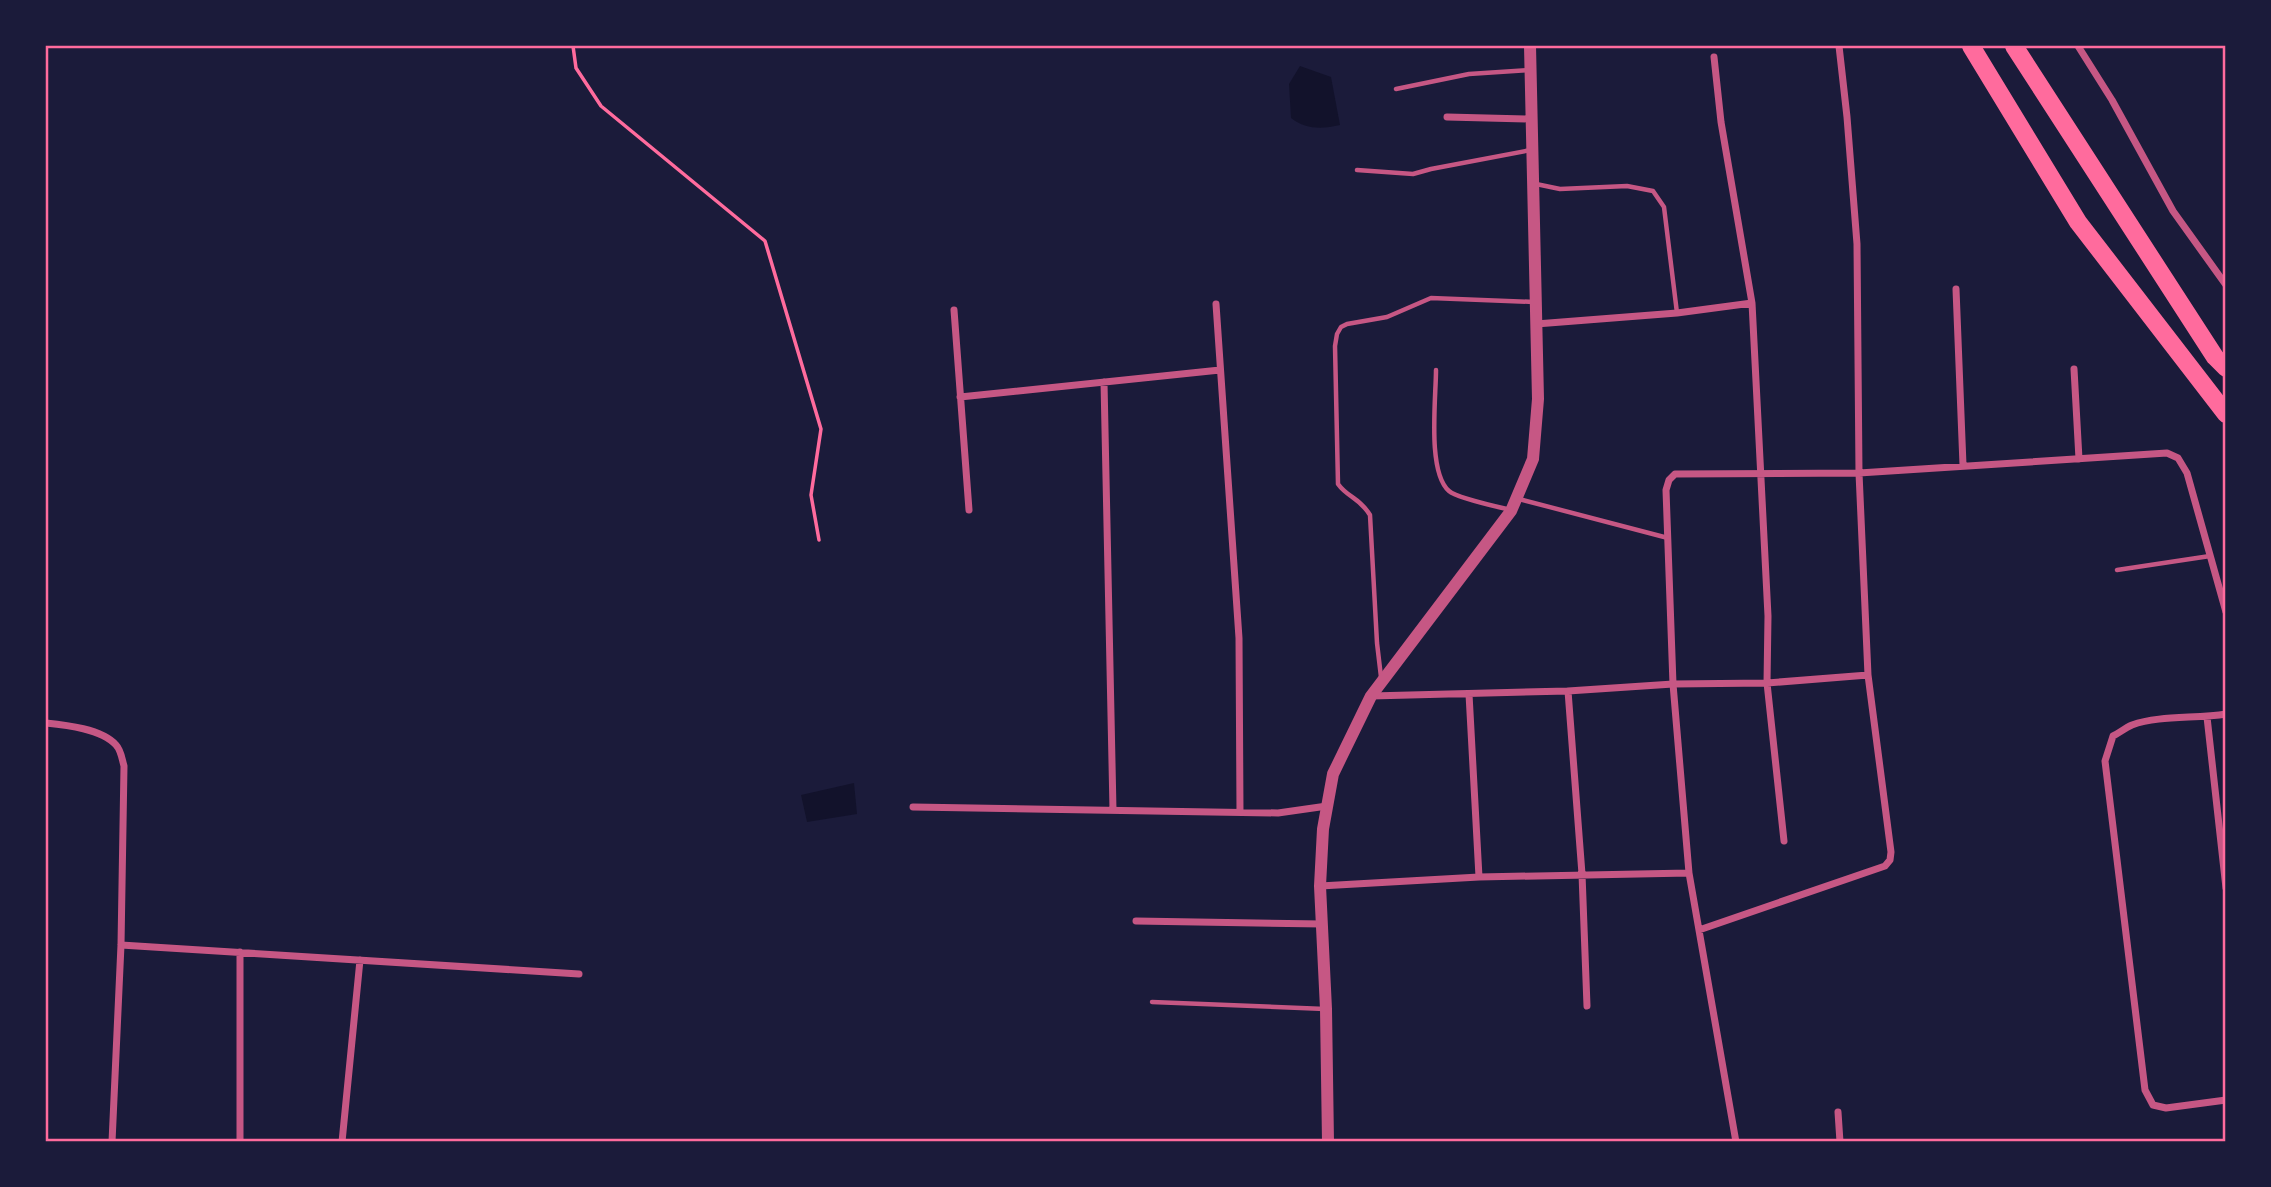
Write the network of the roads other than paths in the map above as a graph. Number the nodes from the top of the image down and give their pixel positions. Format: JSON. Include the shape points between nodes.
{"nodes":[{"id":1,"x":1530,"y":46,"type":"edge"},
{"id":2,"x":1839,"y":46,"type":"edge"},
{"id":3,"x":1971,"y":46,"type":"edge"},
{"id":4,"x":2014,"y":46,"type":"edge"},
{"id":5,"x":2078,"y":46,"type":"edge"},
{"id":6,"x":1714,"y":57,"type":"dead end"},
{"id":7,"x":1531,"y":69,"type":"junction"},
{"id":8,"x":1396,"y":89,"type":"dead end"},
{"id":9,"x":1447,"y":117,"type":"dead end"},
{"id":10,"x":1531,"y":120,"type":"junction"},
{"id":11,"x":1531,"y":150,"type":"junction"},
{"id":12,"x":1357,"y":170,"type":"dead end"},
{"id":13,"x":1532,"y":183,"type":"junction"},
{"id":14,"x":2225,"y":285,"type":"edge"},
{"id":15,"x":1956,"y":289,"type":"dead end"},
{"id":16,"x":1535,"y":302,"type":"junction"},
{"id":17,"x":1752,"y":303,"type":"junction"},
{"id":18,"x":1216,"y":304,"type":"dead end"},
{"id":19,"x":954,"y":310,"type":"dead end"},
{"id":20,"x":1677,"y":313,"type":"junction"},
{"id":21,"x":1536,"y":324,"type":"junction"},
{"id":22,"x":2225,"y":368,"type":"edge"},
{"id":23,"x":2074,"y":369,"type":"dead end"},
{"id":24,"x":1220,"y":370,"type":"junction"},
{"id":25,"x":1436,"y":370,"type":"dead end"},
{"id":26,"x":1104,"y":382,"type":"junction"},
{"id":27,"x":960,"y":397,"type":"junction"},
{"id":28,"x":2225,"y":414,"type":"edge"},
{"id":29,"x":2079,"y":459,"type":"junction"},
{"id":30,"x":1963,"y":465,"type":"junction"},
{"id":31,"x":1859,"y":472,"type":"junction"},
{"id":32,"x":1762,"y":475,"type":"junction"},
{"id":33,"x":1514,"y":504,"type":"junction"},
{"id":34,"x":969,"y":510,"type":"dead end"},
{"id":35,"x":1668,"y":538,"type":"junction"},
{"id":36,"x":2211,"y":556,"type":"junction"},
{"id":37,"x":2117,"y":570,"type":"dead end"},
{"id":38,"x":2225,"y":609,"type":"edge"},
{"id":39,"x":1868,"y":675,"type":"junction"},
{"id":40,"x":1382,"y":681,"type":"junction"},
{"id":41,"x":1767,"y":683,"type":"junction"},
{"id":42,"x":1674,"y":684,"type":"junction"},
{"id":43,"x":1568,"y":691,"type":"junction"},
{"id":44,"x":1469,"y":694,"type":"junction"},
{"id":45,"x":1371,"y":696,"type":"junction"},
{"id":46,"x":2225,"y":714,"type":"edge"},
{"id":47,"x":2207,"y":718,"type":"junction"},
{"id":48,"x":46,"y":723,"type":"edge"},
{"id":49,"x":1327,"y":806,"type":"junction"},
{"id":50,"x":913,"y":807,"type":"dead end"},
{"id":51,"x":1113,"y":810,"type":"junction"},
{"id":52,"x":1240,"y":812,"type":"junction"},
{"id":53,"x":1784,"y":841,"type":"dead end"},
{"id":54,"x":1689,"y":873,"type":"junction"},
{"id":55,"x":1582,"y":874,"type":"junction"},
{"id":56,"x":1479,"y":877,"type":"junction"},
{"id":57,"x":1320,"y":886,"type":"junction"},
{"id":58,"x":2225,"y":888,"type":"edge"},
{"id":59,"x":1136,"y":922,"type":"dead end"},
{"id":60,"x":1323,"y":923,"type":"junction"},
{"id":61,"x":1699,"y":929,"type":"junction"},
{"id":62,"x":121,"y":945,"type":"junction"},
{"id":63,"x":240,"y":953,"type":"junction"},
{"id":64,"x":360,"y":960,"type":"junction"},
{"id":65,"x":579,"y":974,"type":"dead end"},
{"id":66,"x":1152,"y":1002,"type":"dead end"},
{"id":67,"x":1587,"y":1006,"type":"dead end"},
{"id":68,"x":1326,"y":1009,"type":"junction"},
{"id":69,"x":2225,"y":1100,"type":"edge"},
{"id":70,"x":1838,"y":1112,"type":"dead end"},
{"id":71,"x":240,"y":1139,"type":"dead end"},
{"id":72,"x":111,"y":1142,"type":"edge"},
{"id":73,"x":342,"y":1142,"type":"edge"},
{"id":74,"x":1328,"y":1142,"type":"edge"},
{"id":75,"x":1736,"y":1142,"type":"edge"},
{"id":76,"x":1840,"y":1142,"type":"edge"}],
"edges":[{"from":1,"to":7,"type":"street"},
{"from":2,"to":31,"type":"street","via":[[1857,244]]},
{"from":3,"to":28,"type":"highway","via":[[2078,222]]},
{"from":4,"to":22,"type":"highway"},
{"from":5,"to":14,"type":"street","via":[[2173,211]]},
{"from":6,"to":17,"type":"street"},
{"from":7,"to":8,"type":"lane","via":[[1469,74]]},
{"from":7,"to":10,"type":"street"},
{"from":9,"to":10,"type":"street"},
{"from":10,"to":11,"type":"street"},
{"from":11,"to":12,"type":"lane","via":[[1413,174]]},
{"from":11,"to":13,"type":"street"},
{"from":13,"to":16,"type":"street"},
{"from":13,"to":20,"type":"lane","via":[[1560,189],[1627,186],[1653,191],[1664,207]]},
{"from":15,"to":30,"type":"street"},
{"from":16,"to":21,"type":"street"},
{"from":16,"to":40,"type":"lane","via":[[1432,298],[1387,317],[1348,324],[1337,334],[1338,484],[1362,502],[1370,515]]},
{"from":17,"to":20,"type":"street"},
{"from":17,"to":32,"type":"street"},
{"from":18,"to":24,"type":"street"},
{"from":19,"to":27,"type":"street"},
{"from":20,"to":21,"type":"street"},
{"from":21,"to":33,"type":"street","via":[[1538,399],[1533,459]]},
{"from":23,"to":29,"type":"street"},
{"from":24,"to":26,"type":"street"},
{"from":24,"to":52,"type":"street","via":[[1239,638]]},
{"from":25,"to":33,"type":"lane","via":[[1434,457],[1439,477],[1450,492]]},
{"from":26,"to":27,"type":"street"},
{"from":26,"to":51,"type":"street"},
{"from":27,"to":34,"type":"street"},
{"from":29,"to":30,"type":"street"},
{"from":29,"to":36,"type":"street","via":[[2167,453],[2178,458],[2187,473]]},
{"from":30,"to":31,"type":"street"},
{"from":31,"to":32,"type":"street"},
{"from":31,"to":39,"type":"street"},
{"from":32,"to":35,"type":"street","via":[[1675,474],[1665,490]]},
{"from":32,"to":41,"type":"street"},
{"from":33,"to":35,"type":"lane"},
{"from":33,"to":40,"type":"street"},
{"from":35,"to":42,"type":"street"},
{"from":36,"to":37,"type":"lane"},
{"from":36,"to":38,"type":"street"},
{"from":39,"to":41,"type":"street"},
{"from":39,"to":61,"type":"street","via":[[1890,860],[1885,866]]},
{"from":40,"to":45,"type":"street"},
{"from":41,"to":42,"type":"street"},
{"from":41,"to":53,"type":"street"},
{"from":42,"to":43,"type":"street"},
{"from":42,"to":54,"type":"street"},
{"from":43,"to":44,"type":"street"},
{"from":43,"to":55,"type":"street"},
{"from":44,"to":45,"type":"street"},
{"from":44,"to":56,"type":"street"},
{"from":45,"to":49,"type":"street","via":[[1333,774]]},
{"from":46,"to":47,"type":"street"},
{"from":47,"to":58,"type":"street"},
{"from":47,"to":69,"type":"street","via":[[2132,725],[2113,736],[2105,761],[2145,1090],[2153,1105],[2166,1108]]},
{"from":48,"to":62,"type":"street","via":[[69,725],[106,737],[118,746],[124,766]]},
{"from":49,"to":52,"type":"street","via":[[1279,813]]},
{"from":49,"to":57,"type":"street"},
{"from":50,"to":51,"type":"street"},
{"from":51,"to":52,"type":"street"},
{"from":54,"to":55,"type":"street"},
{"from":54,"to":61,"type":"street"},
{"from":55,"to":56,"type":"street"},
{"from":55,"to":67,"type":"street"},
{"from":56,"to":57,"type":"street"},
{"from":57,"to":60,"type":"street"},
{"from":59,"to":60,"type":"street"},
{"from":60,"to":68,"type":"street"},
{"from":61,"to":75,"type":"street"},
{"from":62,"to":63,"type":"street"},
{"from":62,"to":72,"type":"street"},
{"from":63,"to":64,"type":"street"},
{"from":63,"to":71,"type":"street"},
{"from":64,"to":65,"type":"street"},
{"from":64,"to":73,"type":"street"},
{"from":66,"to":68,"type":"lane"},
{"from":68,"to":74,"type":"street"},
{"from":70,"to":76,"type":"street"}]}
